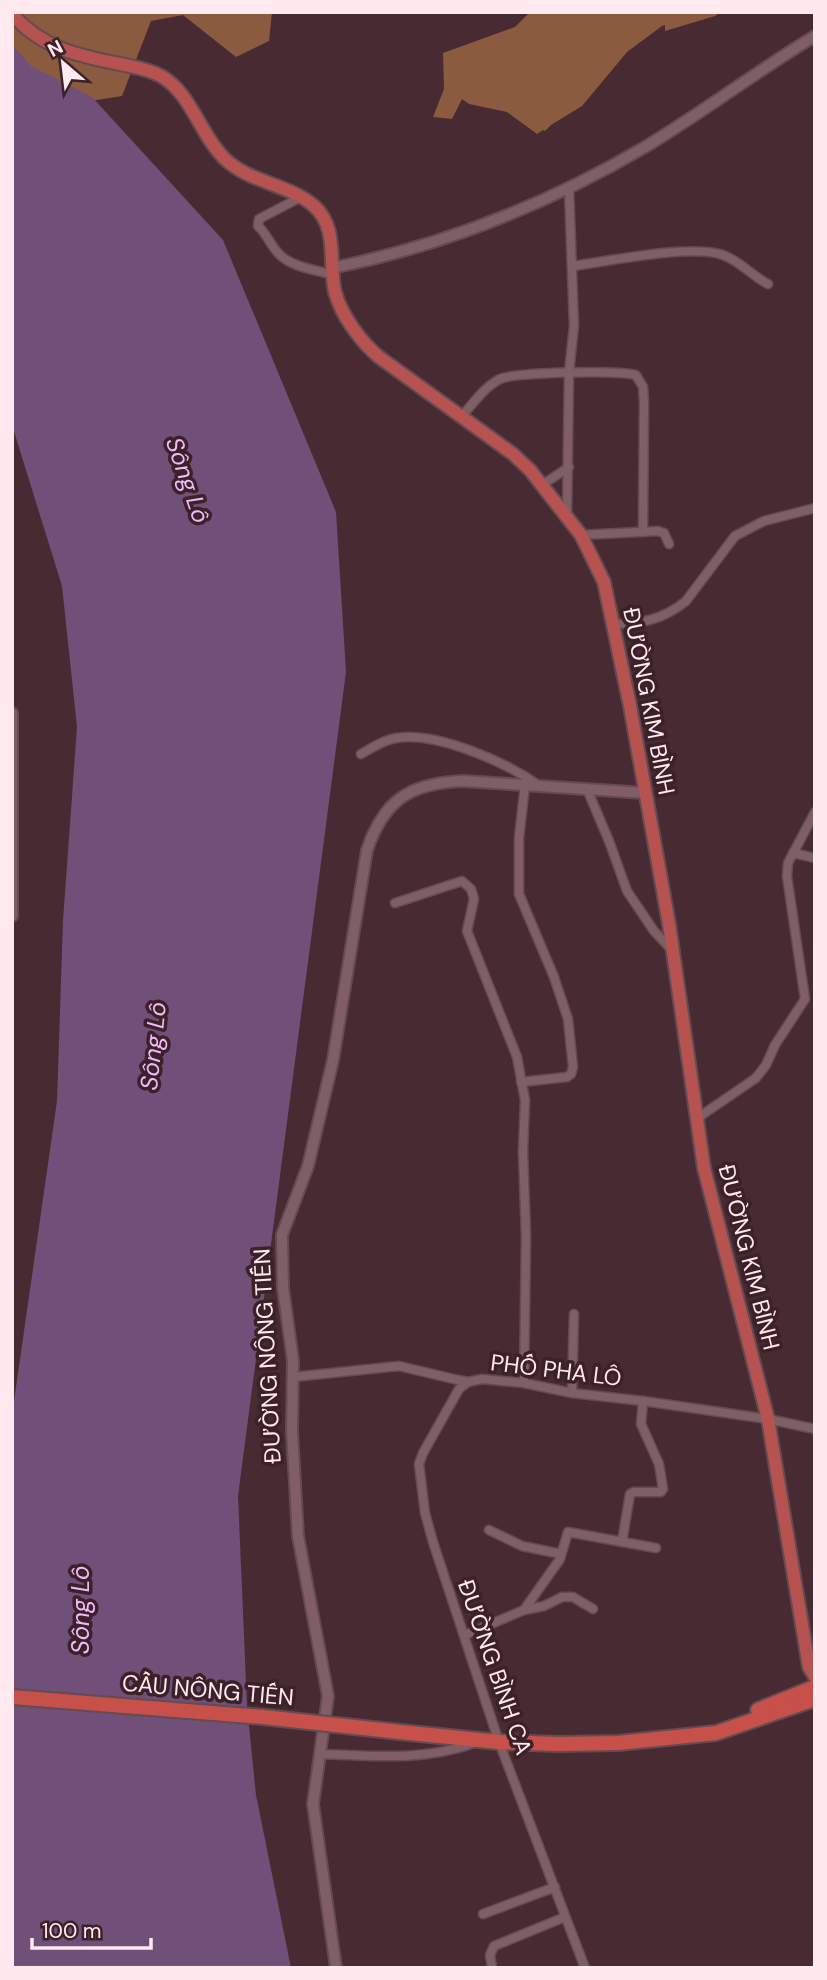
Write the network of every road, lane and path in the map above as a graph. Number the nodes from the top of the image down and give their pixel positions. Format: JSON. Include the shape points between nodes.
{"nodes":[{"id":1,"x":12,"y":14,"type":"edge"},
{"id":2,"x":813,"y":40,"type":"edge"},
{"id":3,"x":569,"y":189,"type":"junction"},
{"id":4,"x":301,"y":197,"type":"junction"},
{"id":5,"x":573,"y":266,"type":"junction"},
{"id":6,"x":332,"y":272,"type":"junction"},
{"id":7,"x":768,"y":284,"type":"dead end"},
{"id":8,"x":569,"y":372,"type":"junction"},
{"id":9,"x":461,"y":417,"type":"junction"},
{"id":10,"x":569,"y":467,"type":"junction"},
{"id":11,"x":542,"y":485,"type":"junction"},
{"id":12,"x":815,"y":508,"type":"edge"},
{"id":13,"x":567,"y":516,"type":"junction"},
{"id":14,"x":643,"y":532,"type":"junction"},
{"id":15,"x":581,"y":535,"type":"junction"},
{"id":16,"x":668,"y":544,"type":"dead end"},
{"id":17,"x":611,"y":624,"type":"junction"},
{"id":18,"x":12,"y":713,"type":"edge"},
{"id":19,"x":361,"y":754,"type":"dead end"},
{"id":20,"x":13,"y":768,"type":"edge"},
{"id":21,"x":525,"y":785,"type":"junction"},
{"id":22,"x":541,"y":786,"type":"junction"},
{"id":23,"x":587,"y":789,"type":"junction"},
{"id":24,"x":646,"y":793,"type":"junction"},
{"id":25,"x":815,"y":812,"type":"edge"},
{"id":26,"x":793,"y":853,"type":"junction"},
{"id":27,"x":815,"y":858,"type":"edge"},
{"id":28,"x":13,"y":862,"type":"edge"},
{"id":29,"x":396,"y":903,"type":"dead end"},
{"id":30,"x":12,"y":916,"type":"edge"},
{"id":31,"x":668,"y":924,"type":"junction"},
{"id":32,"x":657,"y":932,"type":"junction"},
{"id":33,"x":672,"y":951,"type":"junction"},
{"id":34,"x":805,"y":999,"type":"junction"},
{"id":35,"x":815,"y":1004,"type":"edge"},
{"id":36,"x":521,"y":1082,"type":"junction"},
{"id":37,"x":696,"y":1119,"type":"junction"},
{"id":38,"x":573,"y":1314,"type":"dead end"},
{"id":39,"x":293,"y":1377,"type":"junction"},
{"id":40,"x":468,"y":1382,"type":"junction"},
{"id":41,"x":524,"y":1382,"type":"junction"},
{"id":42,"x":572,"y":1393,"type":"junction"},
{"id":43,"x":643,"y":1401,"type":"junction"},
{"id":44,"x":768,"y":1419,"type":"junction"},
{"id":45,"x":815,"y":1429,"type":"edge"},
{"id":46,"x":489,"y":1530,"type":"dead end"},
{"id":47,"x":622,"y":1542,"type":"junction"},
{"id":48,"x":656,"y":1548,"type":"dead end"},
{"id":49,"x":561,"y":1554,"type":"junction"},
{"id":50,"x":593,"y":1609,"type":"dead end"},
{"id":51,"x":524,"y":1610,"type":"junction"},
{"id":52,"x":465,"y":1635,"type":"junction"},
{"id":53,"x":815,"y":1678,"type":"edge"},
{"id":54,"x":815,"y":1687,"type":"edge"},
{"id":55,"x":12,"y":1697,"type":"edge"},
{"id":56,"x":815,"y":1699,"type":"edge"},
{"id":57,"x":684,"y":1736,"type":"junction"},
{"id":58,"x":480,"y":1740,"type":"junction"},
{"id":59,"x":499,"y":1742,"type":"junction"},
{"id":60,"x":321,"y":1754,"type":"junction"},
{"id":61,"x":555,"y":1887,"type":"junction"},
{"id":62,"x":483,"y":1914,"type":"dead end"},
{"id":63,"x":565,"y":1917,"type":"junction"},
{"id":64,"x":336,"y":1968,"type":"edge"},
{"id":65,"x":492,"y":1968,"type":"edge"},
{"id":66,"x":585,"y":1968,"type":"edge"}],
"edges":[{"from":1,"to":4,"type":"main road","name":"ĐƯỜNG KIM BÌNH","via":[[58,50],[139,68],[165,79],[226,160]]},
{"from":2,"to":3,"type":"street"},
{"from":3,"to":5,"type":"street"},
{"from":3,"to":6,"type":"street","via":[[459,233]]},
{"from":4,"to":6,"type":"main road","name":"ĐƯỜNG KIM BÌNH","via":[[330,229]]},
{"from":4,"to":6,"type":"street","via":[[259,219],[258,226],[281,257]]},
{"from":5,"to":7,"type":"street","via":[[713,252]]},
{"from":5,"to":8,"type":"street"},
{"from":6,"to":9,"type":"main road","name":"ĐƯỜNG KIM BÌNH","via":[[338,299],[369,349]]},
{"from":8,"to":9,"type":"street","via":[[503,378]]},
{"from":8,"to":10,"type":"street"},
{"from":8,"to":14,"type":"street","via":[[632,374],[641,381]]},
{"from":9,"to":11,"type":"main road","name":"ĐƯỜNG KIM BÌNH","via":[[513,454]]},
{"from":10,"to":11,"type":"street"},
{"from":10,"to":13,"type":"street"},
{"from":11,"to":13,"type":"main road","name":"ĐƯỜNG KIM BÌNH"},
{"from":12,"to":17,"type":"street","via":[[764,521],[735,536],[677,608],[642,624]]},
{"from":13,"to":15,"type":"main road","name":"ĐƯỜNG KIM BÌNH"},
{"from":14,"to":15,"type":"street"},
{"from":14,"to":16,"type":"street","via":[[664,533]]},
{"from":15,"to":17,"type":"main road","name":"ĐƯỜNG KIM BÌNH","via":[[604,582]]},
{"from":17,"to":24,"type":"main road","name":"ĐƯỜNG KIM BÌNH"},
{"from":18,"to":20,"type":"street"},
{"from":19,"to":22,"type":"street","via":[[382,742],[419,737],[502,763]]},
{"from":20,"to":28,"type":"street"},
{"from":21,"to":22,"type":"street","name":"ĐƯỜNG NÔNG TIẾN"},
{"from":21,"to":36,"type":"street","via":[[519,894],[568,1019],[573,1067],[567,1077]]},
{"from":21,"to":39,"type":"street","name":"ĐƯỜNG NÔNG TIẾN","via":[[463,781],[421,787],[386,810],[374,830],[333,1060],[308,1166],[282,1236]]},
{"from":22,"to":23,"type":"street","name":"ĐƯỜNG NÔNG TIẾN"},
{"from":23,"to":24,"type":"street","name":"ĐƯỜNG NÔNG TIẾN"},
{"from":23,"to":32,"type":"street","via":[[627,891]]},
{"from":24,"to":31,"type":"main road","name":"ĐƯỜNG KIM BÌNH"},
{"from":25,"to":26,"type":"street"},
{"from":26,"to":27,"type":"street"},
{"from":26,"to":34,"type":"street","via":[[787,876]]},
{"from":28,"to":30,"type":"street"},
{"from":29,"to":36,"type":"street","via":[[452,883],[467,884],[474,899],[467,931],[517,1057]]},
{"from":31,"to":32,"type":"street"},
{"from":31,"to":33,"type":"main road","name":"ĐƯỜNG KIM BÌNH"},
{"from":32,"to":33,"type":"street"},
{"from":33,"to":37,"type":"main road","name":"ĐƯỜNG KIM BÌNH"},
{"from":34,"to":35,"type":"street"},
{"from":34,"to":37,"type":"street","via":[[756,1078]]},
{"from":36,"to":41,"type":"street","via":[[525,1100]]},
{"from":37,"to":44,"type":"main road","name":"ĐƯỜNG KIM BÌNH","via":[[709,1189]]},
{"from":38,"to":42,"type":"street"},
{"from":39,"to":40,"type":"street","name":"PHỐ PHA LÔ","via":[[399,1366]]},
{"from":39,"to":60,"type":"street","name":"ĐƯỜNG NÔNG TIẾN","via":[[298,1536],[328,1696]]},
{"from":40,"to":41,"type":"street","name":"PHỐ PHA LÔ"},
{"from":40,"to":52,"type":"street","name":"ĐƯỜNG BÌNH CA","via":[[425,1445],[419,1464],[427,1523]]},
{"from":41,"to":42,"type":"street","name":"PHỐ PHA LÔ"},
{"from":42,"to":43,"type":"street","name":"PHỐ PHA LÔ"},
{"from":43,"to":44,"type":"street","name":"PHỐ PHA LÔ"},
{"from":43,"to":47,"type":"street","via":[[641,1423],[659,1464],[663,1489],[630,1494]]},
{"from":44,"to":45,"type":"street","name":"PHỐ PHA LÔ"},
{"from":44,"to":53,"type":"main road","name":"ĐƯỜNG KIM BÌNH","via":[[809,1667]]},
{"from":46,"to":49,"type":"street","via":[[522,1545]]},
{"from":47,"to":48,"type":"street"},
{"from":47,"to":49,"type":"street","via":[[568,1532]]},
{"from":49,"to":51,"type":"street"},
{"from":50,"to":51,"type":"street","via":[[568,1596]]},
{"from":51,"to":52,"type":"street"},
{"from":52,"to":59,"type":"street","name":"ĐƯỜNG BÌNH CA"},
{"from":54,"to":57,"type":"highway"},
{"from":55,"to":58,"type":"highway","name":"CẦU NÔNG TIẾN","bridge":true},
{"from":56,"to":57,"type":"highway","via":[[716,1733]]},
{"from":57,"to":59,"type":"highway","name":"CẦU NÔNG TIẾN","via":[[606,1743]]},
{"from":58,"to":59,"type":"highway","name":"CẦU NÔNG TIẾN"},
{"from":58,"to":60,"type":"street","via":[[417,1755]]},
{"from":59,"to":61,"type":"street","name":"ĐƯỜNG BÌNH CA"},
{"from":60,"to":64,"type":"street","name":"ĐƯỜNG NÔNG TIẾN","via":[[313,1804]]},
{"from":61,"to":62,"type":"street"},
{"from":61,"to":63,"type":"street","name":"ĐƯỜNG BÌNH CA"},
{"from":63,"to":65,"type":"street","via":[[494,1946]]},
{"from":63,"to":66,"type":"street","name":"ĐƯỜNG BÌNH CA"}]}
